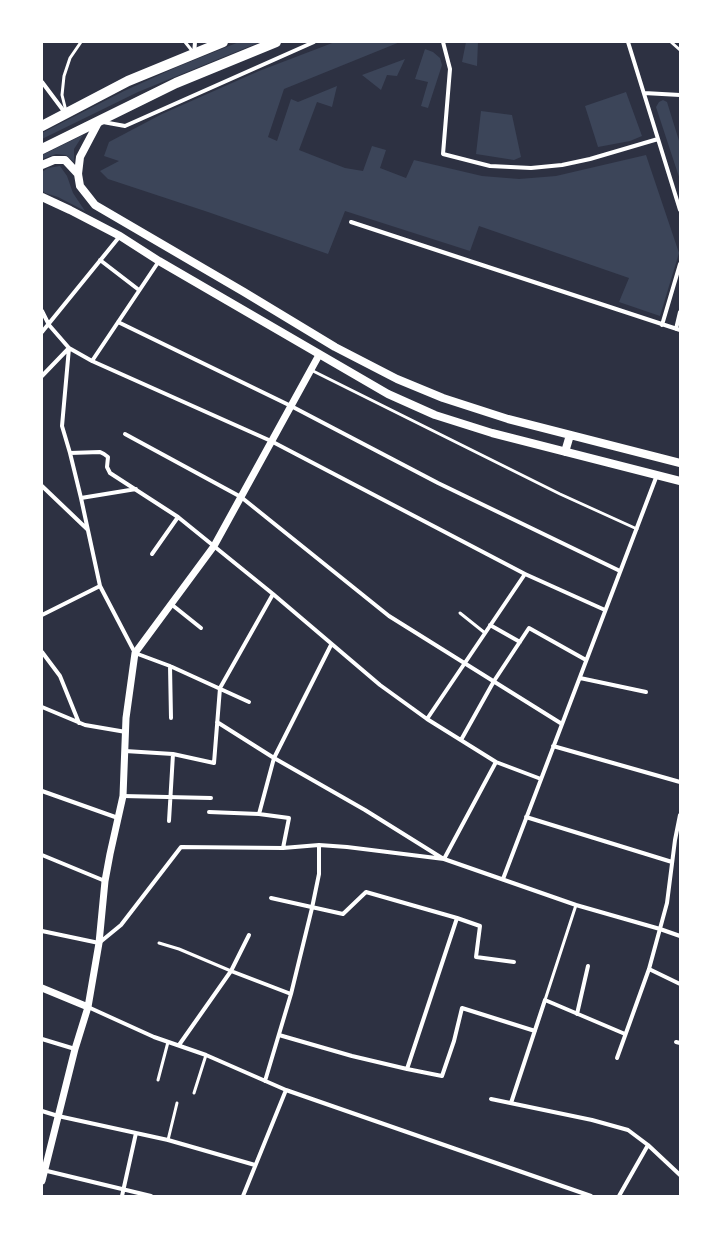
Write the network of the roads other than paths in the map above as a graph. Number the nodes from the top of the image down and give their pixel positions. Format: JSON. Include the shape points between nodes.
{"nodes":[{"id":1,"x":81,"y":42,"type":"edge"},
{"id":2,"x":185,"y":42,"type":"edge"},
{"id":3,"x":195,"y":42,"type":"edge"},
{"id":4,"x":223,"y":42,"type":"edge"},
{"id":5,"x":276,"y":42,"type":"edge"},
{"id":6,"x":314,"y":42,"type":"edge"},
{"id":7,"x":443,"y":42,"type":"edge"},
{"id":8,"x":628,"y":42,"type":"edge"},
{"id":9,"x":671,"y":42,"type":"edge"},
{"id":10,"x":680,"y":50,"type":"edge"},
{"id":11,"x":194,"y":54,"type":"junction"},
{"id":12,"x":42,"y":82,"type":"edge"},
{"id":13,"x":644,"y":93,"type":"junction"},
{"id":14,"x":680,"y":95,"type":"edge"},
{"id":15,"x":66,"y":114,"type":"junction"},
{"id":16,"x":99,"y":121,"type":"junction"},
{"id":17,"x":42,"y":126,"type":"edge"},
{"id":18,"x":658,"y":139,"type":"junction"},
{"id":19,"x":42,"y":149,"type":"edge"},
{"id":20,"x":42,"y":165,"type":"edge"},
{"id":21,"x":78,"y":174,"type":"junction"},
{"id":22,"x":42,"y":197,"type":"edge"},
{"id":23,"x":680,"y":210,"type":"edge"},
{"id":24,"x":351,"y":222,"type":"dead end"},
{"id":25,"x":120,"y":236,"type":"junction"},
{"id":26,"x":100,"y":260,"type":"junction"},
{"id":27,"x":159,"y":261,"type":"junction"},
{"id":28,"x":680,"y":264,"type":"edge"},
{"id":29,"x":140,"y":290,"type":"junction"},
{"id":30,"x":42,"y":311,"type":"edge"},
{"id":31,"x":680,"y":312,"type":"edge"},
{"id":32,"x":118,"y":322,"type":"junction"},
{"id":33,"x":49,"y":325,"type":"junction"},
{"id":34,"x":662,"y":325,"type":"junction"},
{"id":35,"x":678,"y":330,"type":"edge"},
{"id":36,"x":42,"y":332,"type":"edge"},
{"id":37,"x":69,"y":348,"type":"junction"},
{"id":38,"x":319,"y":355,"type":"junction"},
{"id":39,"x":92,"y":361,"type":"junction"},
{"id":40,"x":311,"y":370,"type":"junction"},
{"id":41,"x":42,"y":376,"type":"edge"},
{"id":42,"x":291,"y":406,"type":"junction"},
{"id":43,"x":124,"y":434,"type":"dead end"},
{"id":44,"x":570,"y":435,"type":"junction"},
{"id":45,"x":271,"y":442,"type":"junction"},
{"id":46,"x":70,"y":452,"type":"junction"},
{"id":47,"x":565,"y":452,"type":"junction"},
{"id":48,"x":680,"y":463,"type":"edge"},
{"id":49,"x":657,"y":475,"type":"junction"},
{"id":50,"x":680,"y":481,"type":"edge"},
{"id":51,"x":42,"y":486,"type":"edge"},
{"id":52,"x":136,"y":489,"type":"junction"},
{"id":53,"x":82,"y":498,"type":"junction"},
{"id":54,"x":240,"y":498,"type":"junction"},
{"id":55,"x":178,"y":517,"type":"junction"},
{"id":56,"x":88,"y":529,"type":"junction"},
{"id":57,"x":636,"y":529,"type":"junction"},
{"id":58,"x":214,"y":546,"type":"junction"},
{"id":59,"x":152,"y":554,"type":"dead end"},
{"id":60,"x":620,"y":571,"type":"junction"},
{"id":61,"x":526,"y":574,"type":"junction"},
{"id":62,"x":100,"y":586,"type":"junction"},
{"id":63,"x":273,"y":594,"type":"junction"},
{"id":64,"x":171,"y":604,"type":"junction"},
{"id":65,"x":605,"y":610,"type":"junction"},
{"id":66,"x":460,"y":613,"type":"dead end"},
{"id":67,"x":42,"y":614,"type":"edge"},
{"id":68,"x":490,"y":625,"type":"junction"},
{"id":69,"x":201,"y":628,"type":"dead end"},
{"id":70,"x":485,"y":633,"type":"junction"},
{"id":71,"x":520,"y":642,"type":"junction"},
{"id":72,"x":331,"y":645,"type":"junction"},
{"id":73,"x":42,"y":652,"type":"edge"},
{"id":74,"x":134,"y":653,"type":"junction"},
{"id":75,"x":586,"y":660,"type":"junction"},
{"id":76,"x":465,"y":663,"type":"junction"},
{"id":77,"x":170,"y":666,"type":"junction"},
{"id":78,"x":580,"y":678,"type":"junction"},
{"id":79,"x":494,"y":681,"type":"junction"},
{"id":80,"x":220,"y":688,"type":"junction"},
{"id":81,"x":646,"y":692,"type":"dead end"},
{"id":82,"x":249,"y":702,"type":"dead end"},
{"id":83,"x":42,"y":707,"type":"edge"},
{"id":84,"x":172,"y":718,"type":"dead end"},
{"id":85,"x":427,"y":719,"type":"junction"},
{"id":86,"x":217,"y":722,"type":"junction"},
{"id":87,"x":79,"y":723,"type":"junction"},
{"id":88,"x":562,"y":724,"type":"junction"},
{"id":89,"x":126,"y":732,"type":"junction"},
{"id":90,"x":461,"y":740,"type":"junction"},
{"id":91,"x":553,"y":746,"type":"junction"},
{"id":92,"x":125,"y":751,"type":"junction"},
{"id":93,"x":173,"y":754,"type":"junction"},
{"id":94,"x":274,"y":758,"type":"junction"},
{"id":95,"x":496,"y":762,"type":"junction"},
{"id":96,"x":541,"y":779,"type":"junction"},
{"id":97,"x":680,"y":782,"type":"edge"},
{"id":98,"x":42,"y":791,"type":"edge"},
{"id":99,"x":123,"y":796,"type":"junction"},
{"id":100,"x":170,"y":798,"type":"junction"},
{"id":101,"x":211,"y":798,"type":"dead end"},
{"id":102,"x":209,"y":812,"type":"dead end"},
{"id":103,"x":259,"y":814,"type":"junction"},
{"id":104,"x":680,"y":814,"type":"edge"},
{"id":105,"x":526,"y":817,"type":"junction"},
{"id":106,"x":118,"y":818,"type":"junction"},
{"id":107,"x":169,"y":821,"type":"dead end"},
{"id":108,"x":678,"y":840,"type":"edge"},
{"id":109,"x":319,"y":845,"type":"junction"},
{"id":110,"x":283,"y":848,"type":"junction"},
{"id":111,"x":42,"y":855,"type":"edge"},
{"id":112,"x":444,"y":859,"type":"junction"},
{"id":113,"x":672,"y":862,"type":"junction"},
{"id":114,"x":503,"y":879,"type":"junction"},
{"id":115,"x":105,"y":881,"type":"junction"},
{"id":116,"x":271,"y":898,"type":"dead end"},
{"id":117,"x":576,"y":905,"type":"junction"},
{"id":118,"x":312,"y":908,"type":"junction"},
{"id":119,"x":457,"y":918,"type":"junction"},
{"id":120,"x":660,"y":929,"type":"junction"},
{"id":121,"x":42,"y":930,"type":"edge"},
{"id":122,"x":249,"y":935,"type":"dead end"},
{"id":123,"x":680,"y":936,"type":"edge"},
{"id":124,"x":99,"y":943,"type":"junction"},
{"id":125,"x":159,"y":943,"type":"dead end"},
{"id":126,"x":514,"y":962,"type":"dead end"},
{"id":127,"x":588,"y":966,"type":"dead end"},
{"id":128,"x":649,"y":969,"type":"junction"},
{"id":129,"x":231,"y":971,"type":"junction"},
{"id":130,"x":680,"y":984,"type":"edge"},
{"id":131,"x":42,"y":988,"type":"edge"},
{"id":132,"x":291,"y":994,"type":"junction"},
{"id":133,"x":545,"y":1000,"type":"junction"},
{"id":134,"x":88,"y":1007,"type":"junction"},
{"id":135,"x":577,"y":1014,"type":"junction"},
{"id":136,"x":535,"y":1031,"type":"junction"},
{"id":137,"x":625,"y":1034,"type":"junction"},
{"id":138,"x":279,"y":1035,"type":"junction"},
{"id":139,"x":42,"y":1039,"type":"edge"},
{"id":140,"x":168,"y":1042,"type":"junction"},
{"id":141,"x":179,"y":1045,"type":"junction"},
{"id":142,"x":75,"y":1049,"type":"junction"},
{"id":143,"x":206,"y":1055,"type":"junction"},
{"id":144,"x":617,"y":1058,"type":"dead end"},
{"id":145,"x":407,"y":1069,"type":"junction"},
{"id":146,"x":158,"y":1080,"type":"dead end"},
{"id":147,"x":265,"y":1081,"type":"junction"},
{"id":148,"x":286,"y":1090,"type":"junction"},
{"id":149,"x":194,"y":1093,"type":"dead end"},
{"id":150,"x":491,"y":1100,"type":"dead end"},
{"id":151,"x":177,"y":1103,"type":"dead end"},
{"id":152,"x":511,"y":1103,"type":"junction"},
{"id":153,"x":42,"y":1111,"type":"edge"},
{"id":154,"x":58,"y":1116,"type":"junction"},
{"id":155,"x":136,"y":1133,"type":"junction"},
{"id":156,"x":168,"y":1140,"type":"junction"},
{"id":157,"x":648,"y":1145,"type":"junction"},
{"id":158,"x":255,"y":1165,"type":"junction"},
{"id":159,"x":43,"y":1170,"type":"edge"},
{"id":160,"x":680,"y":1175,"type":"edge"},
{"id":161,"x":42,"y":1181,"type":"edge"},
{"id":162,"x":124,"y":1189,"type":"junction"},
{"id":163,"x":122,"y":1196,"type":"edge"},
{"id":164,"x":151,"y":1196,"type":"edge"},
{"id":165,"x":243,"y":1196,"type":"edge"},
{"id":166,"x":591,"y":1196,"type":"edge"},
{"id":167,"x":619,"y":1196,"type":"edge"}],
"edges":[{"from":1,"to":15,"type":"lane","via":[[70,58],[64,76],[62,95]]},
{"from":2,"to":11,"type":"lane"},
{"from":3,"to":11,"type":"street"},
{"from":4,"to":11,"type":"main road"},
{"from":5,"to":16,"type":"main road","via":[[176,83]]},
{"from":6,"to":16,"type":"street","via":[[125,126]]},
{"from":7,"to":18,"type":"street","via":[[450,69],[442,154],[490,166],[531,168],[590,159]]},
{"from":8,"to":13,"type":"street"},
{"from":9,"to":10,"type":"lane"},
{"from":11,"to":15,"type":"main road","via":[[128,81]]},
{"from":12,"to":15,"type":"street"},
{"from":13,"to":14,"type":"street"},
{"from":13,"to":18,"type":"street"},
{"from":15,"to":17,"type":"main road"},
{"from":16,"to":19,"type":"main road"},
{"from":16,"to":21,"type":"main road","via":[[80,158]]},
{"from":18,"to":23,"type":"street"},
{"from":20,"to":21,"type":"main road","via":[[54,160],[65,160]]},
{"from":21,"to":44,"type":"main road","via":[[80,186],[94,205],[334,347],[397,379],[443,398]]},
{"from":22,"to":25,"type":"main road"},
{"from":24,"to":34,"type":"street"},
{"from":25,"to":26,"type":"street"},
{"from":25,"to":27,"type":"main road"},
{"from":26,"to":29,"type":"street"},
{"from":26,"to":33,"type":"street"},
{"from":27,"to":29,"type":"street"},
{"from":27,"to":38,"type":"main road"},
{"from":28,"to":34,"type":"street"},
{"from":29,"to":32,"type":"street"},
{"from":30,"to":33,"type":"street"},
{"from":31,"to":35,"type":"street"},
{"from":32,"to":39,"type":"street"},
{"from":32,"to":42,"type":"street"},
{"from":33,"to":36,"type":"street"},
{"from":33,"to":37,"type":"street"},
{"from":34,"to":35,"type":"street"},
{"from":37,"to":39,"type":"street"},
{"from":37,"to":41,"type":"street"},
{"from":37,"to":46,"type":"street","via":[[62,426]]},
{"from":38,"to":40,"type":"street"},
{"from":38,"to":47,"type":"main road","via":[[388,394],[435,415]]},
{"from":39,"to":45,"type":"street"},
{"from":40,"to":42,"type":"street"},
{"from":40,"to":57,"type":"lane"},
{"from":42,"to":45,"type":"street"},
{"from":42,"to":60,"type":"street","via":[[438,483]]},
{"from":43,"to":54,"type":"street"},
{"from":44,"to":47,"type":"main road"},
{"from":44,"to":48,"type":"main road"},
{"from":45,"to":54,"type":"street"},
{"from":45,"to":61,"type":"street"},
{"from":46,"to":52,"type":"street","via":[[104,454],[108,457],[107,467],[110,473]]},
{"from":46,"to":53,"type":"street"},
{"from":47,"to":49,"type":"main road"},
{"from":49,"to":50,"type":"main road"},
{"from":49,"to":57,"type":"street"},
{"from":51,"to":56,"type":"street"},
{"from":52,"to":53,"type":"street"},
{"from":52,"to":55,"type":"street"},
{"from":53,"to":56,"type":"street"},
{"from":54,"to":58,"type":"street"},
{"from":54,"to":76,"type":"street","via":[[389,616]]},
{"from":55,"to":58,"type":"street"},
{"from":55,"to":59,"type":"street"},
{"from":56,"to":62,"type":"street"},
{"from":57,"to":60,"type":"street"},
{"from":58,"to":63,"type":"street"},
{"from":58,"to":64,"type":"street"},
{"from":60,"to":65,"type":"street"},
{"from":61,"to":65,"type":"street"},
{"from":61,"to":68,"type":"street"},
{"from":62,"to":67,"type":"street"},
{"from":62,"to":74,"type":"street"},
{"from":63,"to":72,"type":"street"},
{"from":63,"to":80,"type":"street"},
{"from":64,"to":69,"type":"street"},
{"from":64,"to":74,"type":"street"},
{"from":65,"to":75,"type":"street"},
{"from":66,"to":70,"type":"lane"},
{"from":68,"to":70,"type":"street"},
{"from":68,"to":71,"type":"street"},
{"from":70,"to":76,"type":"street"},
{"from":71,"to":75,"type":"street","via":[[529,628]]},
{"from":71,"to":79,"type":"street"},
{"from":72,"to":85,"type":"street"},
{"from":72,"to":94,"type":"street"},
{"from":73,"to":87,"type":"street","via":[[60,676]]},
{"from":74,"to":77,"type":"street"},
{"from":74,"to":89,"type":"street"},
{"from":75,"to":78,"type":"street"},
{"from":76,"to":79,"type":"street"},
{"from":76,"to":85,"type":"street"},
{"from":77,"to":80,"type":"street"},
{"from":77,"to":84,"type":"street"},
{"from":78,"to":81,"type":"street"},
{"from":78,"to":88,"type":"street"},
{"from":79,"to":88,"type":"street"},
{"from":79,"to":90,"type":"street"},
{"from":80,"to":82,"type":"street"},
{"from":80,"to":86,"type":"street"},
{"from":83,"to":87,"type":"street"},
{"from":85,"to":90,"type":"street"},
{"from":86,"to":93,"type":"street","via":[[214,763]]},
{"from":86,"to":94,"type":"street"},
{"from":87,"to":89,"type":"street"},
{"from":88,"to":91,"type":"street"},
{"from":89,"to":92,"type":"street"},
{"from":90,"to":95,"type":"street"},
{"from":91,"to":96,"type":"street"},
{"from":91,"to":97,"type":"street"},
{"from":92,"to":93,"type":"street"},
{"from":92,"to":99,"type":"street"},
{"from":93,"to":100,"type":"street"},
{"from":94,"to":103,"type":"street"},
{"from":94,"to":112,"type":"street"},
{"from":95,"to":96,"type":"street"},
{"from":95,"to":112,"type":"street"},
{"from":96,"to":105,"type":"street"},
{"from":98,"to":106,"type":"street"},
{"from":99,"to":100,"type":"street"},
{"from":99,"to":106,"type":"street"},
{"from":100,"to":101,"type":"street"},
{"from":100,"to":107,"type":"street"},
{"from":102,"to":103,"type":"street"},
{"from":103,"to":110,"type":"street","via":[[289,818]]},
{"from":104,"to":108,"type":"street"},
{"from":105,"to":113,"type":"street"},
{"from":105,"to":114,"type":"street"},
{"from":106,"to":115,"type":"street"},
{"from":108,"to":113,"type":"street"},
{"from":109,"to":110,"type":"street"},
{"from":109,"to":112,"type":"street"},
{"from":109,"to":118,"type":"street","via":[[319,874]]},
{"from":110,"to":124,"type":"street","via":[[181,847],[121,925]]},
{"from":111,"to":115,"type":"street"},
{"from":112,"to":114,"type":"street"},
{"from":113,"to":120,"type":"street","via":[[667,903]]},
{"from":114,"to":117,"type":"street"},
{"from":115,"to":124,"type":"street"},
{"from":116,"to":118,"type":"street"},
{"from":117,"to":120,"type":"street"},
{"from":117,"to":133,"type":"lane"},
{"from":118,"to":119,"type":"street","via":[[343,914],[366,892]]},
{"from":118,"to":132,"type":"street"},
{"from":119,"to":126,"type":"street","via":[[480,926],[476,957]]},
{"from":119,"to":145,"type":"street"},
{"from":120,"to":123,"type":"street"},
{"from":120,"to":128,"type":"street"},
{"from":121,"to":124,"type":"street"},
{"from":122,"to":129,"type":"street"},
{"from":124,"to":134,"type":"street"},
{"from":125,"to":129,"type":"lane","via":[[179,948]]},
{"from":127,"to":135,"type":"street"},
{"from":128,"to":130,"type":"street"},
{"from":128,"to":137,"type":"street"},
{"from":129,"to":132,"type":"street"},
{"from":129,"to":141,"type":"street"},
{"from":131,"to":134,"type":"street"},
{"from":132,"to":138,"type":"street"},
{"from":133,"to":135,"type":"street"},
{"from":133,"to":136,"type":"street"},
{"from":134,"to":140,"type":"street"},
{"from":134,"to":142,"type":"street"},
{"from":135,"to":137,"type":"street"},
{"from":136,"to":145,"type":"street","via":[[462,1008],[442,1076]]},
{"from":136,"to":152,"type":"street"},
{"from":137,"to":144,"type":"street"},
{"from":138,"to":145,"type":"street"},
{"from":138,"to":147,"type":"street"},
{"from":139,"to":142,"type":"street"},
{"from":140,"to":141,"type":"street"},
{"from":140,"to":146,"type":"lane"},
{"from":141,"to":143,"type":"street"},
{"from":142,"to":154,"type":"street"},
{"from":143,"to":147,"type":"street"},
{"from":143,"to":149,"type":"lane"},
{"from":147,"to":148,"type":"street"},
{"from":148,"to":158,"type":"street"},
{"from":148,"to":166,"type":"street"},
{"from":150,"to":152,"type":"street"},
{"from":151,"to":156,"type":"lane"},
{"from":152,"to":157,"type":"street","via":[[628,1130]]},
{"from":153,"to":154,"type":"street"},
{"from":154,"to":155,"type":"street"},
{"from":154,"to":159,"type":"street"},
{"from":155,"to":156,"type":"street"},
{"from":155,"to":162,"type":"street"},
{"from":156,"to":158,"type":"street"},
{"from":157,"to":160,"type":"street"},
{"from":157,"to":167,"type":"street"},
{"from":158,"to":165,"type":"street"},
{"from":159,"to":161,"type":"street"},
{"from":159,"to":162,"type":"street"},
{"from":162,"to":163,"type":"street"},
{"from":162,"to":164,"type":"street"}]}
